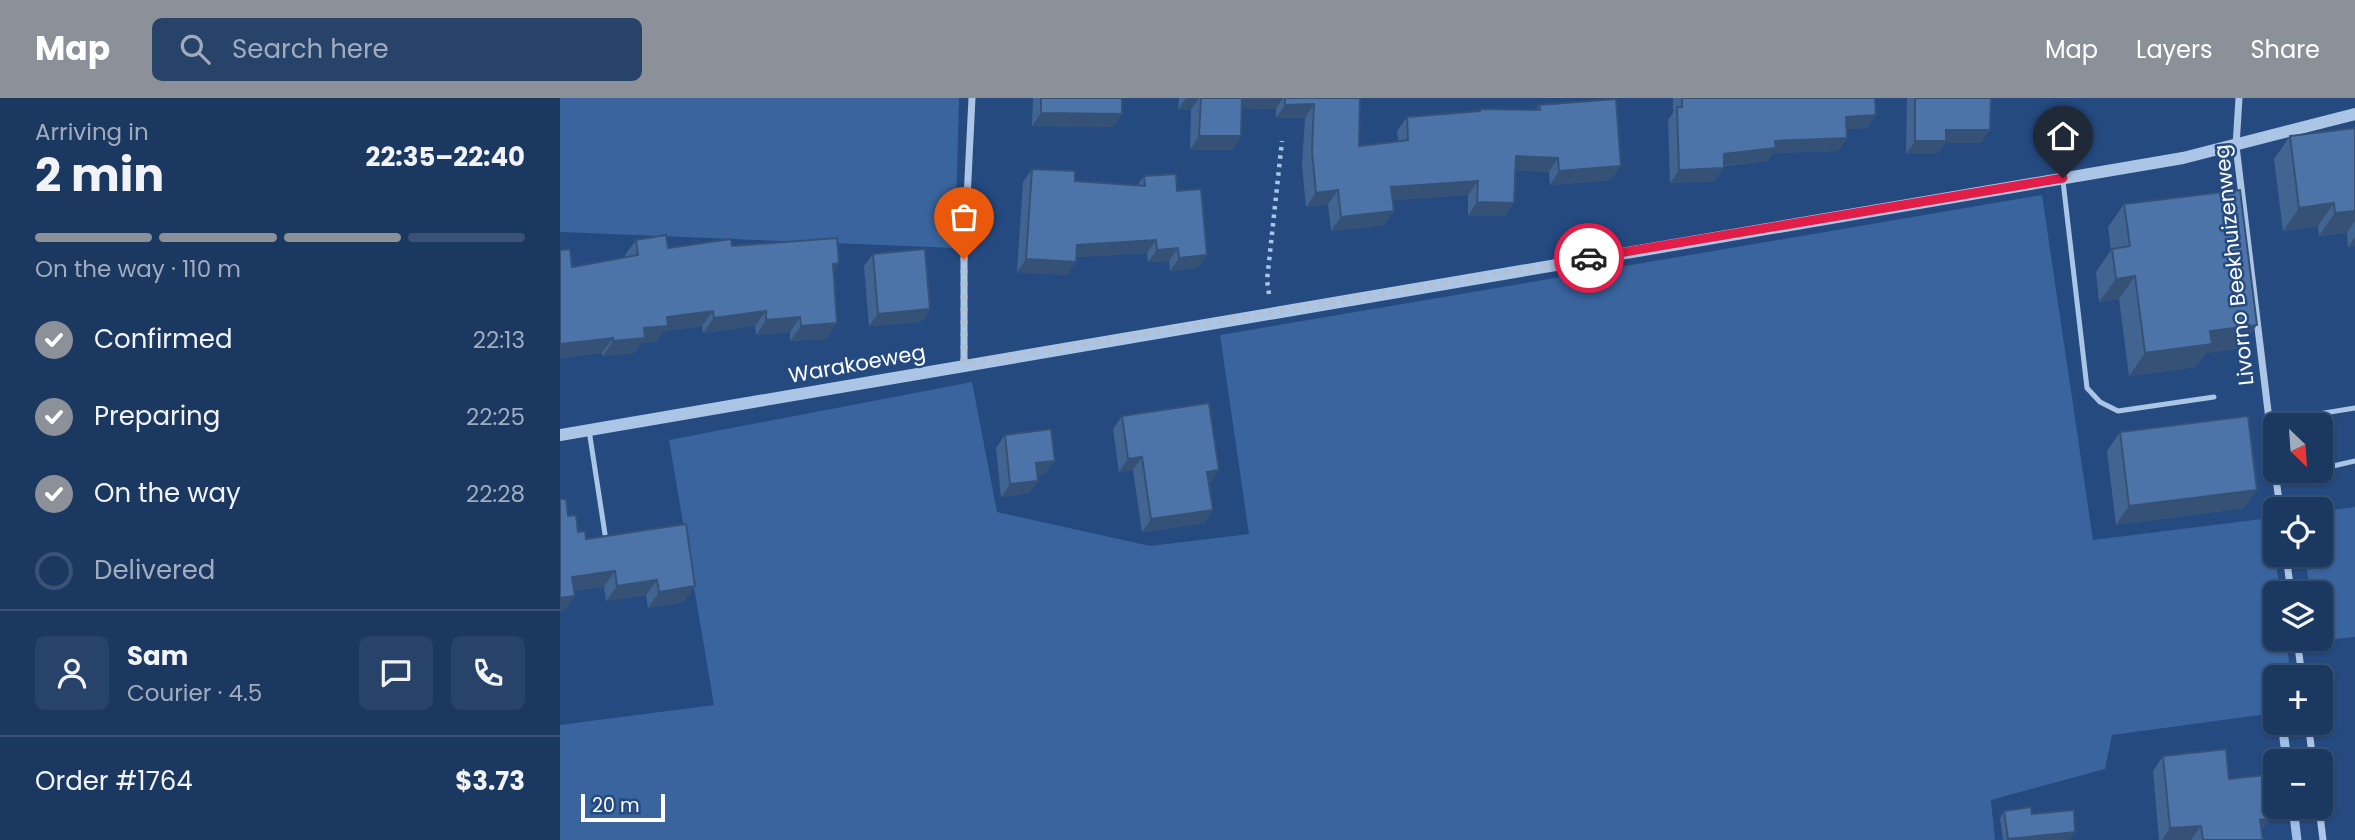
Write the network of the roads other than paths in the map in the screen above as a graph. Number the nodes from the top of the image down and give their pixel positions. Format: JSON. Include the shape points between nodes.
{"nodes":[{"id":1,"x":972,"y":98,"type":"edge"},
{"id":2,"x":2239,"y":98,"type":"edge"},
{"id":3,"x":2355,"y":114,"type":"edge"},
{"id":4,"x":2236,"y":146,"type":"junction"},
{"id":5,"x":2063,"y":178,"type":"junction"},
{"id":6,"x":964,"y":364,"type":"junction"},
{"id":7,"x":2214,"y":397,"type":"dead end"},
{"id":8,"x":2355,"y":408,"type":"edge"},
{"id":9,"x":2268,"y":413,"type":"edge"},
{"id":10,"x":2324,"y":413,"type":"edge"},
{"id":11,"x":589,"y":430,"type":"junction"},
{"id":12,"x":560,"y":435,"type":"edge"},
{"id":13,"x":2355,"y":461,"type":"edge"},
{"id":14,"x":2333,"y":466,"type":"edge"},
{"id":15,"x":605,"y":534,"type":"edge"},
{"id":16,"x":2320,"y":819,"type":"edge"},
{"id":17,"x":2323,"y":840,"type":"edge"}],
"edges":[{"from":1,"to":6,"type":"street"},
{"from":2,"to":4,"type":"street","name":"Livorno Beekhuizenweg"},
{"from":3,"to":4,"type":"street","name":"Warakoeweg"},
{"from":4,"to":5,"type":"street","name":"Warakoeweg"},
{"from":4,"to":9,"type":"street","name":"Livorno Beekhuizenweg"},
{"from":5,"to":6,"type":"street","name":"Warakoeweg"},
{"from":5,"to":7,"type":"lane","via":[[2087,388],[2118,411]]},
{"from":6,"to":11,"type":"street","name":"Warakoeweg"},
{"from":8,"to":10,"type":"lane"},
{"from":11,"to":12,"type":"street","name":"Warakoeweg"},
{"from":11,"to":15,"type":"lane"},
{"from":13,"to":14,"type":"lane"},
{"from":16,"to":17,"type":"street"}]}
